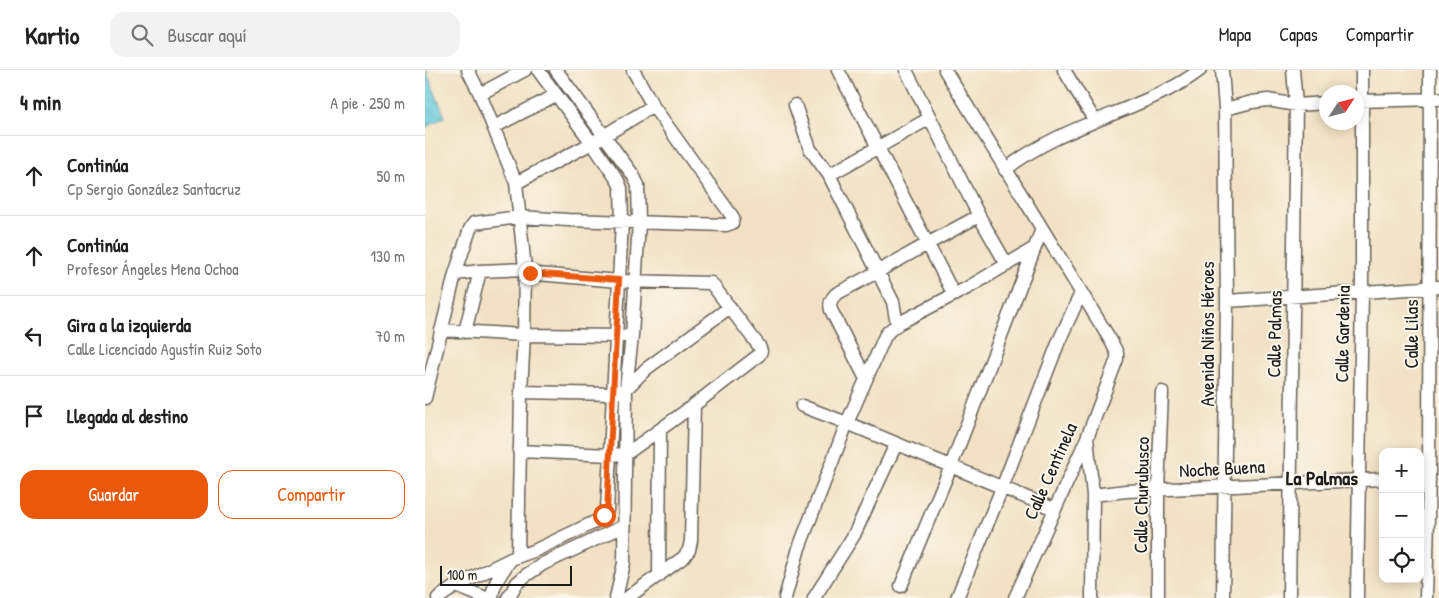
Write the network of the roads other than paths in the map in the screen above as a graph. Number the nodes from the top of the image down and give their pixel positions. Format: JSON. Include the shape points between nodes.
{"nodes":[{"id":1,"x":468,"y":70,"type":"edge"},
{"id":2,"x":525,"y":70,"type":"edge"},
{"id":3,"x":538,"y":70,"type":"edge"},
{"id":4,"x":556,"y":70,"type":"edge"},
{"id":5,"x":633,"y":70,"type":"edge"},
{"id":6,"x":839,"y":70,"type":"edge"},
{"id":7,"x":906,"y":70,"type":"edge"},
{"id":8,"x":945,"y":70,"type":"edge"},
{"id":9,"x":1064,"y":70,"type":"edge"},
{"id":10,"x":1200,"y":70,"type":"edge"},
{"id":11,"x":1222,"y":70,"type":"edge"},
{"id":12,"x":1293,"y":70,"type":"edge"},
{"id":13,"x":1362,"y":70,"type":"edge"},
{"id":14,"x":1431,"y":70,"type":"edge"},
{"id":15,"x":1361,"y":85,"type":"edge"},
{"id":16,"x":480,"y":94,"type":"junction"},
{"id":17,"x":556,"y":95,"type":"junction"},
{"id":18,"x":1435,"y":99,"type":"edge"},
{"id":19,"x":1364,"y":101,"type":"edge"},
{"id":20,"x":1319,"y":103,"type":"edge"},
{"id":21,"x":1296,"y":104,"type":"junction"},
{"id":22,"x":795,"y":105,"type":"dead end"},
{"id":23,"x":653,"y":106,"type":"junction"},
{"id":24,"x":1225,"y":109,"type":"junction"},
{"id":25,"x":930,"y":118,"type":"junction"},
{"id":26,"x":1095,"y":121,"type":"junction"},
{"id":27,"x":494,"y":127,"type":"junction"},
{"id":28,"x":1359,"y":130,"type":"edge"},
{"id":29,"x":604,"y":135,"type":"junction"},
{"id":30,"x":592,"y":143,"type":"junction"},
{"id":31,"x":877,"y":147,"type":"junction"},
{"id":32,"x":1005,"y":170,"type":"junction"},
{"id":33,"x":829,"y":175,"type":"junction"},
{"id":34,"x":516,"y":183,"type":"junction"},
{"id":35,"x":979,"y":216,"type":"junction"},
{"id":36,"x":519,"y":217,"type":"junction"},
{"id":37,"x":621,"y":221,"type":"junction"},
{"id":38,"x":639,"y":222,"type":"junction"},
{"id":39,"x":1042,"y":229,"type":"junction"},
{"id":40,"x":927,"y":243,"type":"junction"},
{"id":41,"x":1033,"y":249,"type":"junction"},
{"id":42,"x":1007,"y":265,"type":"junction"},
{"id":43,"x":525,"y":269,"type":"junction"},
{"id":44,"x":481,"y":270,"type":"junction"},
{"id":45,"x":879,"y":272,"type":"junction"},
{"id":46,"x":455,"y":274,"type":"junction"},
{"id":47,"x":619,"y":280,"type":"junction"},
{"id":48,"x":635,"y":281,"type":"junction"},
{"id":49,"x":1434,"y":288,"type":"edge"},
{"id":50,"x":1362,"y":292,"type":"junction"},
{"id":51,"x":1081,"y":293,"type":"junction"},
{"id":52,"x":954,"y":295,"type":"junction"},
{"id":53,"x":1294,"y":296,"type":"junction"},
{"id":54,"x":1227,"y":301,"type":"junction"},
{"id":55,"x":730,"y":308,"type":"junction"},
{"id":56,"x":897,"y":325,"type":"junction"},
{"id":57,"x":441,"y":330,"type":"junction"},
{"id":58,"x":465,"y":332,"type":"junction"},
{"id":59,"x":524,"y":334,"type":"junction"},
{"id":60,"x":616,"y":336,"type":"junction"},
{"id":61,"x":632,"y":336,"type":"junction"},
{"id":62,"x":866,"y":379,"type":"junction"},
{"id":63,"x":627,"y":389,"type":"junction"},
{"id":64,"x":521,"y":392,"type":"junction"},
{"id":65,"x":1162,"y":392,"type":"dead end"},
{"id":66,"x":613,"y":394,"type":"junction"},
{"id":67,"x":425,"y":398,"type":"edge"},
{"id":68,"x":694,"y":405,"type":"junction"},
{"id":69,"x":801,"y":406,"type":"dead end"},
{"id":70,"x":847,"y":423,"type":"junction"},
{"id":71,"x":660,"y":430,"type":"junction"},
{"id":72,"x":1087,"y":438,"type":"junction"},
{"id":73,"x":896,"y":444,"type":"junction"},
{"id":74,"x":519,"y":451,"type":"junction"},
{"id":75,"x":625,"y":454,"type":"junction"},
{"id":76,"x":610,"y":455,"type":"junction"},
{"id":77,"x":951,"y":466,"type":"junction"},
{"id":78,"x":1429,"y":476,"type":"edge"},
{"id":79,"x":1379,"y":479,"type":"edge"},
{"id":80,"x":1359,"y":480,"type":"junction"},
{"id":81,"x":1290,"y":482,"type":"junction"},
{"id":82,"x":1224,"y":486,"type":"junction"},
{"id":83,"x":1002,"y":488,"type":"junction"},
{"id":84,"x":1159,"y":490,"type":"junction"},
{"id":85,"x":1093,"y":495,"type":"junction"},
{"id":86,"x":1054,"y":509,"type":"junction"},
{"id":87,"x":624,"y":526,"type":"junction"},
{"id":88,"x":536,"y":550,"type":"junction"},
{"id":89,"x":514,"y":557,"type":"junction"},
{"id":90,"x":543,"y":564,"type":"junction"},
{"id":91,"x":659,"y":576,"type":"junction"},
{"id":92,"x":456,"y":586,"type":"junction"},
{"id":93,"x":901,"y":586,"type":"dead end"},
{"id":94,"x":438,"y":598,"type":"edge"},
{"id":95,"x":486,"y":598,"type":"edge"},
{"id":96,"x":492,"y":598,"type":"edge"},
{"id":97,"x":509,"y":598,"type":"edge"},
{"id":98,"x":616,"y":598,"type":"edge"},
{"id":99,"x":627,"y":598,"type":"edge"},
{"id":100,"x":785,"y":598,"type":"edge"},
{"id":101,"x":814,"y":598,"type":"edge"},
{"id":102,"x":957,"y":598,"type":"edge"},
{"id":103,"x":1015,"y":598,"type":"edge"},
{"id":104,"x":1092,"y":598,"type":"edge"},
{"id":105,"x":1158,"y":598,"type":"edge"},
{"id":106,"x":1223,"y":598,"type":"edge"},
{"id":107,"x":1289,"y":598,"type":"edge"},
{"id":108,"x":1357,"y":598,"type":"edge"},
{"id":109,"x":1426,"y":598,"type":"edge"}],
"edges":[{"from":1,"to":16,"type":"street"},
{"from":2,"to":16,"type":"street"},
{"from":3,"to":17,"type":"street"},
{"from":4,"to":29,"type":"street"},
{"from":5,"to":23,"type":"street"},
{"from":6,"to":31,"type":"street"},
{"from":7,"to":25,"type":"street"},
{"from":8,"to":32,"type":"street"},
{"from":9,"to":26,"type":"street"},
{"from":10,"to":26,"type":"street","via":[[1168,91]]},
{"from":11,"to":24,"type":"street","name":"Avenida Niños Héroes"},
{"from":12,"to":21,"type":"street","name":"Calle Palmas"},
{"from":13,"to":15,"type":"street","name":"Calle Gardenia"},
{"from":14,"to":18,"type":"street","name":"Calle Lilas"},
{"from":16,"to":27,"type":"street"},
{"from":17,"to":27,"type":"street"},
{"from":17,"to":30,"type":"street"},
{"from":18,"to":19,"type":"street"},
{"from":18,"to":49,"type":"street","name":"Calle Lilas"},
{"from":20,"to":21,"type":"street"},
{"from":21,"to":24,"type":"street","via":[[1268,100]]},
{"from":21,"to":53,"type":"street","name":"Calle Palmas"},
{"from":22,"to":33,"type":"street","via":[[810,148]]},
{"from":23,"to":29,"type":"street"},
{"from":23,"to":38,"type":"street","via":[[733,221],[726,225]]},
{"from":24,"to":54,"type":"street","name":"Avenida Niños Héroes"},
{"from":25,"to":31,"type":"street"},
{"from":25,"to":35,"type":"street"},
{"from":26,"to":32,"type":"street","via":[[1032,150]]},
{"from":27,"to":34,"type":"street"},
{"from":28,"to":50,"type":"street","name":"Calle Gardenia"},
{"from":29,"to":30,"type":"street"},
{"from":29,"to":38,"type":"street","via":[[637,180]]},
{"from":30,"to":34,"type":"street"},
{"from":30,"to":37,"type":"street","via":[[621,188]]},
{"from":31,"to":33,"type":"street"},
{"from":31,"to":40,"type":"street"},
{"from":32,"to":39,"type":"street"},
{"from":33,"to":45,"type":"street"},
{"from":34,"to":36,"type":"street"},
{"from":35,"to":40,"type":"street"},
{"from":35,"to":42,"type":"street"},
{"from":36,"to":37,"type":"street"},
{"from":36,"to":43,"type":"street"},
{"from":36,"to":46,"type":"street","via":[[475,223]]},
{"from":37,"to":38,"type":"street"},
{"from":37,"to":47,"type":"street"},
{"from":38,"to":48,"type":"street"},
{"from":39,"to":41,"type":"street"},
{"from":39,"to":51,"type":"street"},
{"from":40,"to":45,"type":"street"},
{"from":40,"to":52,"type":"street"},
{"from":41,"to":42,"type":"street"},
{"from":41,"to":77,"type":"street"},
{"from":42,"to":52,"type":"street"},
{"from":43,"to":44,"type":"street"},
{"from":43,"to":47,"type":"street","via":[[537,274]]},
{"from":43,"to":59,"type":"street"},
{"from":44,"to":46,"type":"street"},
{"from":44,"to":58,"type":"street"},
{"from":45,"to":56,"type":"street","via":[[893,302]]},
{"from":45,"to":62,"type":"street","via":[[836,294],[830,302]]},
{"from":46,"to":57,"type":"street"},
{"from":47,"to":48,"type":"street"},
{"from":47,"to":60,"type":"street"},
{"from":48,"to":55,"type":"street","via":[[711,283]]},
{"from":48,"to":61,"type":"street"},
{"from":49,"to":50,"type":"street"},
{"from":49,"to":78,"type":"street","name":"Calle Lilas"},
{"from":50,"to":53,"type":"street"},
{"from":50,"to":80,"type":"street","name":"Calle Gardenia"},
{"from":51,"to":72,"type":"street","name":"Calle Centinela","via":[[1114,347],[1117,359]]},
{"from":51,"to":83,"type":"street"},
{"from":52,"to":56,"type":"street"},
{"from":53,"to":54,"type":"street"},
{"from":53,"to":81,"type":"street","name":"Calle Palmas"},
{"from":54,"to":82,"type":"street","name":"Avenida Niños Héroes"},
{"from":55,"to":63,"type":"street","via":[[647,370]]},
{"from":55,"to":68,"type":"street","via":[[761,351]]},
{"from":56,"to":62,"type":"street","via":[[885,336]]},
{"from":57,"to":58,"type":"street"},
{"from":57,"to":67,"type":"street"},
{"from":58,"to":59,"type":"street"},
{"from":59,"to":60,"type":"street"},
{"from":59,"to":64,"type":"street"},
{"from":60,"to":61,"type":"street"},
{"from":60,"to":66,"type":"street"},
{"from":61,"to":63,"type":"street"},
{"from":62,"to":70,"type":"street"},
{"from":63,"to":66,"type":"street"},
{"from":63,"to":75,"type":"street"},
{"from":64,"to":66,"type":"street"},
{"from":64,"to":74,"type":"street"},
{"from":65,"to":84,"type":"street","name":"Calle Churubusco"},
{"from":66,"to":76,"type":"street"},
{"from":68,"to":71,"type":"street"},
{"from":68,"to":91,"type":"street","via":[[691,541],[684,557]]},
{"from":69,"to":70,"type":"street"},
{"from":70,"to":73,"type":"street"},
{"from":70,"to":100,"type":"street","via":[[799,548]]},
{"from":71,"to":75,"type":"street"},
{"from":71,"to":91,"type":"street"},
{"from":72,"to":85,"type":"street"},
{"from":72,"to":86,"type":"street","name":"Calle Centinela"},
{"from":73,"to":77,"type":"street"},
{"from":73,"to":101,"type":"street","via":[[855,535]]},
{"from":74,"to":76,"type":"street"},
{"from":74,"to":89,"type":"street"},
{"from":75,"to":76,"type":"street"},
{"from":75,"to":87,"type":"street"},
{"from":76,"to":88,"type":"street","via":[[604,515]]},
{"from":77,"to":83,"type":"street"},
{"from":77,"to":93,"type":"street"},
{"from":78,"to":109,"type":"street","name":"Calle Lilas"},
{"from":79,"to":80,"type":"street","name":"Noche Buena"},
{"from":80,"to":81,"type":"street","name":"Noche Buena"},
{"from":80,"to":108,"type":"street","name":"Calle Gardenia"},
{"from":81,"to":82,"type":"street","name":"Noche Buena"},
{"from":81,"to":107,"type":"street","name":"Calle Palmas"},
{"from":82,"to":84,"type":"street","name":"Noche Buena"},
{"from":82,"to":106,"type":"street","name":"Avenida Niños Héroes"},
{"from":83,"to":86,"type":"street"},
{"from":83,"to":102,"type":"street"},
{"from":84,"to":85,"type":"street","name":"Noche Buena"},
{"from":84,"to":105,"type":"street","name":"Calle Churubusco"},
{"from":85,"to":104,"type":"street"},
{"from":86,"to":103,"type":"street","name":"Calle Centinela"},
{"from":87,"to":90,"type":"street"},
{"from":87,"to":98,"type":"street","via":[[625,563]]},
{"from":88,"to":89,"type":"street"},
{"from":88,"to":90,"type":"street"},
{"from":89,"to":92,"type":"street"},
{"from":89,"to":96,"type":"street","via":[[495,582]]},
{"from":90,"to":97,"type":"street","via":[[517,583]]},
{"from":91,"to":99,"type":"street"},
{"from":92,"to":94,"type":"street"},
{"from":92,"to":95,"type":"street"}]}
